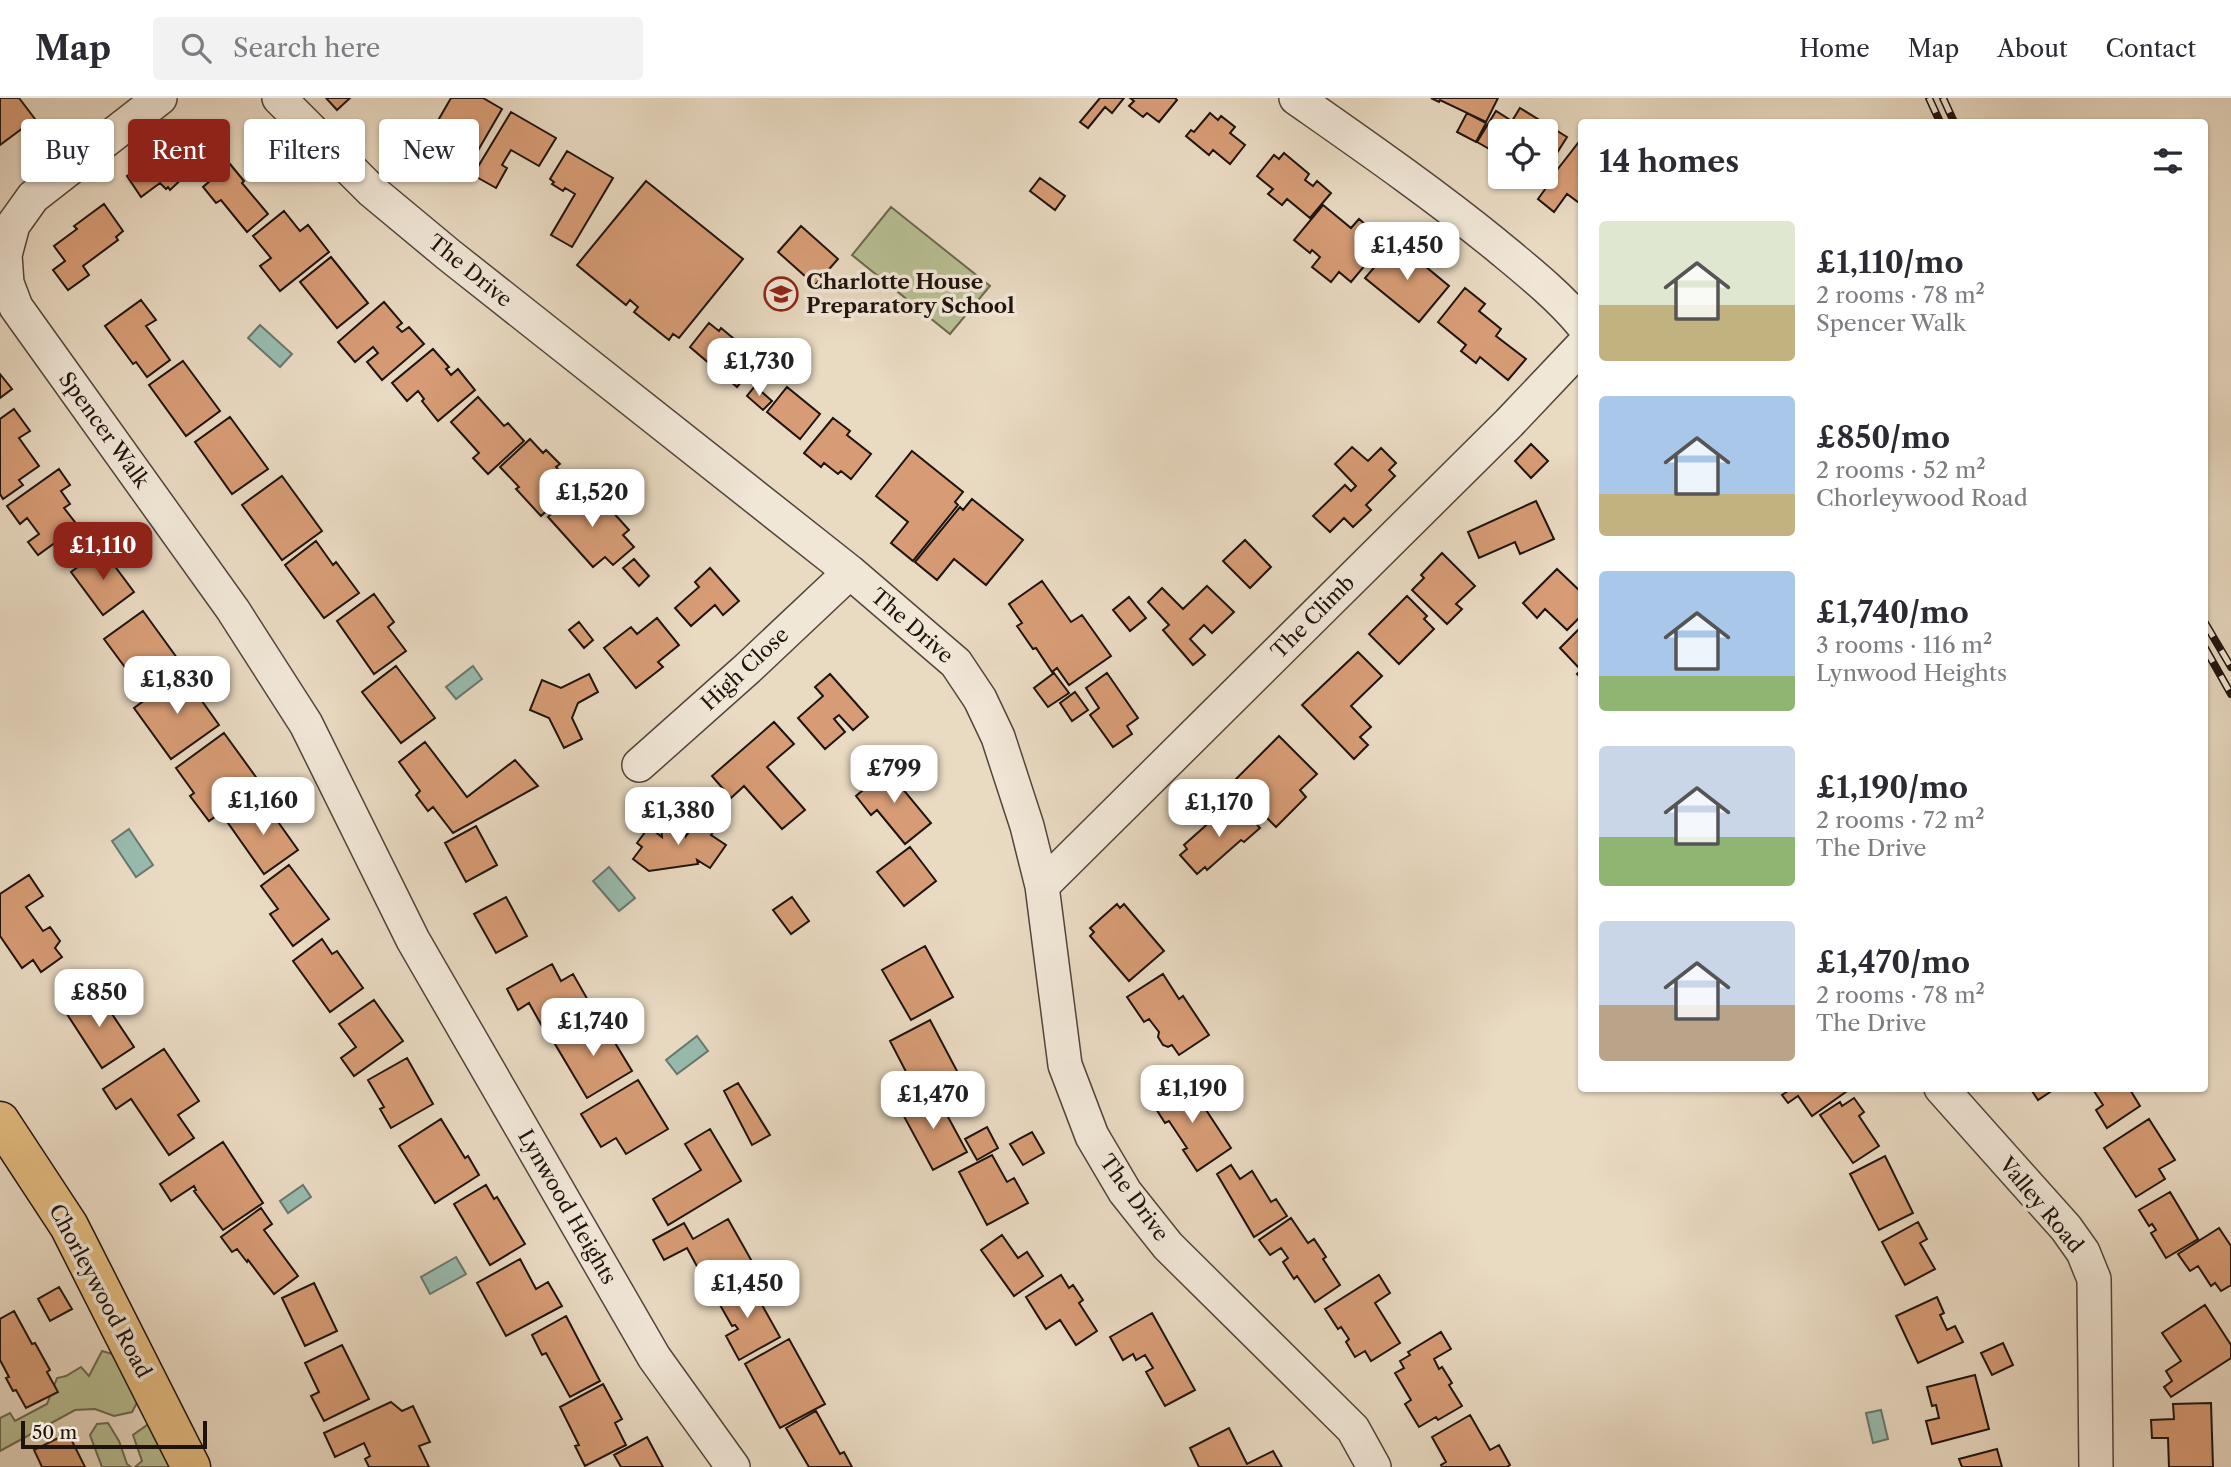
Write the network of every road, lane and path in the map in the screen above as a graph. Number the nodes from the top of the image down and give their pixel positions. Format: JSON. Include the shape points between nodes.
{"nodes":[{"id":1,"x":160,"y":98,"type":"edge"},
{"id":2,"x":279,"y":98,"type":"edge"},
{"id":3,"x":1296,"y":98,"type":"edge"},
{"id":4,"x":1578,"y":319,"type":"edge"},
{"id":5,"x":1578,"y":350,"type":"edge"},
{"id":6,"x":850,"y":572,"type":"junction"},
{"id":7,"x":639,"y":765,"type":"dead end"},
{"id":8,"x":1042,"y":886,"type":"junction"},
{"id":9,"x":413,"y":940,"type":"joint"},
{"id":10,"x":1945,"y":1092,"type":"edge"},
{"id":11,"x":0,"y":1121,"type":"edge"},
{"id":12,"x":191,"y":1467,"type":"edge"},
{"id":13,"x":733,"y":1467,"type":"edge"},
{"id":14,"x":1374,"y":1467,"type":"edge"},
{"id":15,"x":2096,"y":1467,"type":"edge"}],
"edges":[{"from":1,"to":9,"type":"street","name":"Spencer Walk","via":[[33,197],[13,226],[5,255],[7,283],[16,307],[233,610],[306,724]]},
{"from":2,"to":6,"type":"street","name":"The Drive","via":[[372,191],[439,247]]},
{"from":3,"to":4,"type":"street","via":[[1440,199]]},
{"from":5,"to":8,"type":"street","name":"The Climb"},
{"from":6,"to":7,"type":"street","name":"High Close"},
{"from":6,"to":8,"type":"street","name":"The Drive","via":[[956,663],[980,699],[998,737]]},
{"from":8,"to":14,"type":"street","name":"The Drive","via":[[1065,1065],[1092,1136],[1125,1192],[1168,1246],[1353,1429]]},
{"from":9,"to":13,"type":"street","name":"Lynwood Heights","via":[[654,1357]]},
{"from":10,"to":15,"type":"street","name":"Valley Road","via":[[2066,1228],[2094,1279]]},
{"from":11,"to":12,"type":"main road","name":"Chorleywood Road","via":[[69,1226]]}]}
